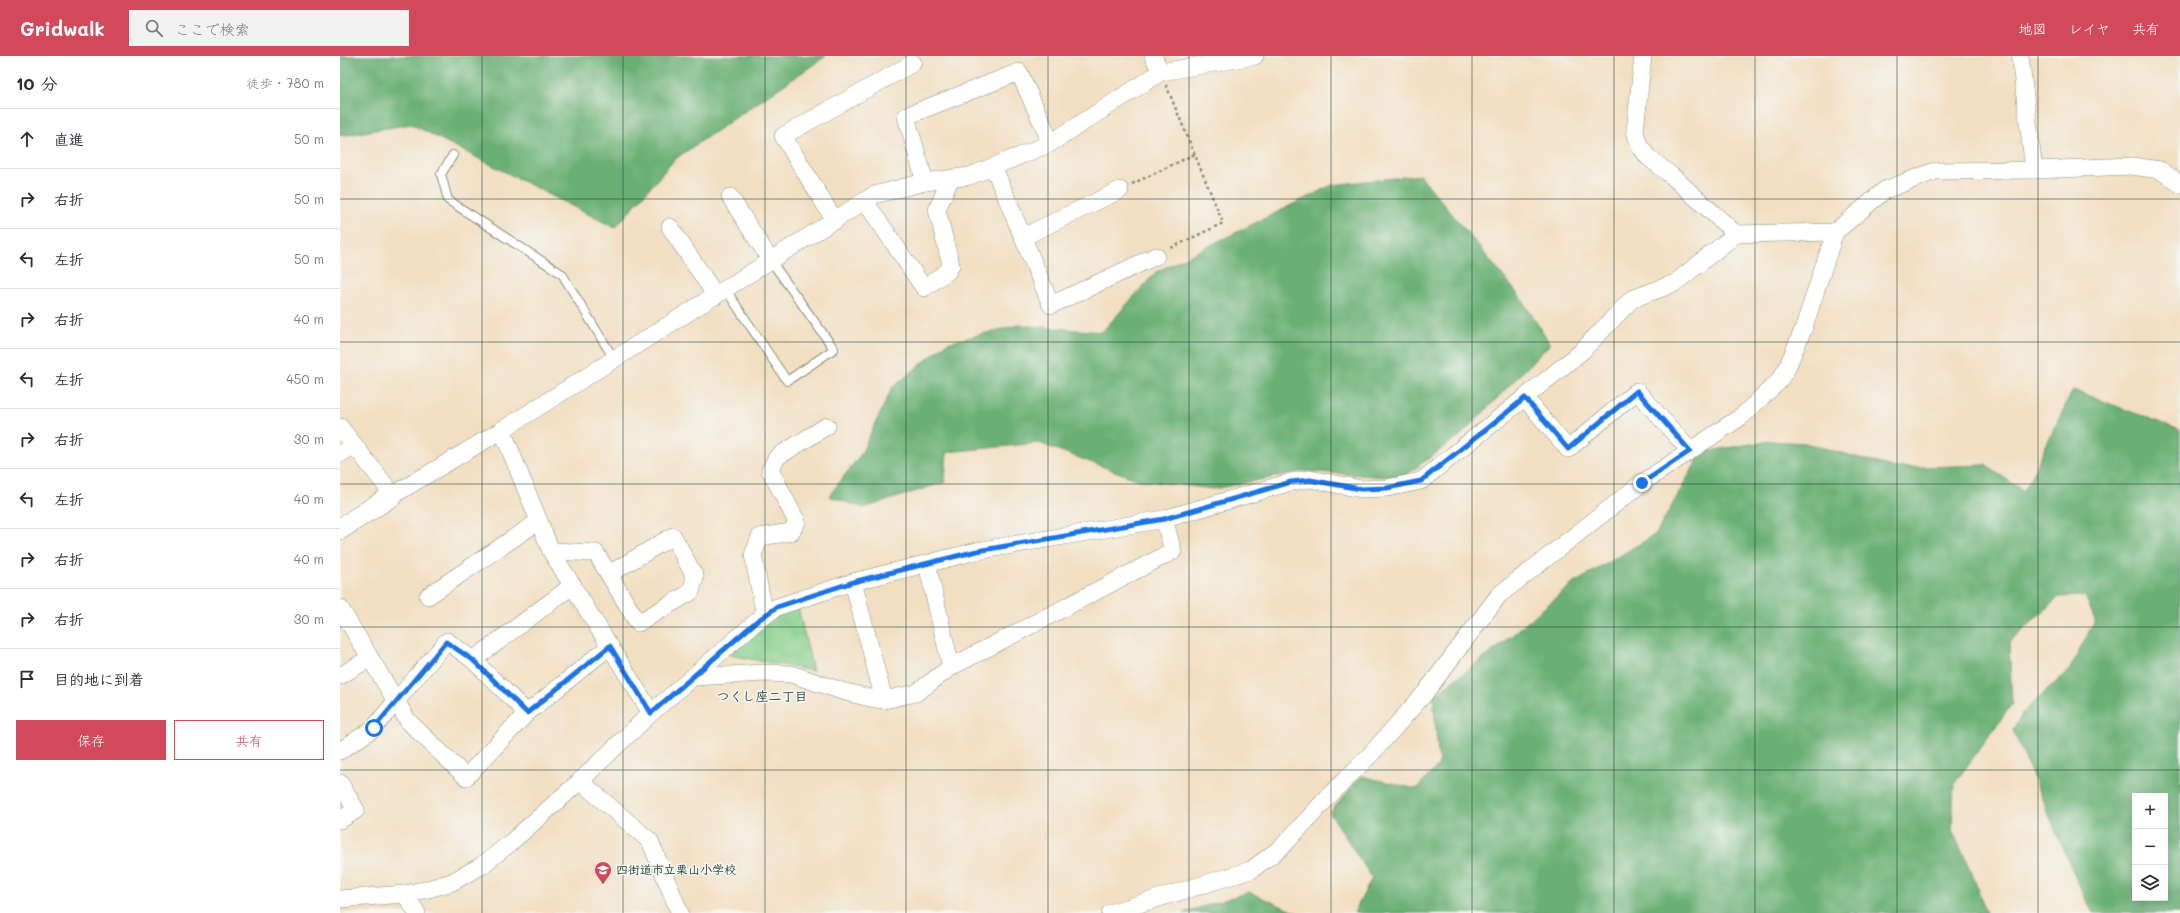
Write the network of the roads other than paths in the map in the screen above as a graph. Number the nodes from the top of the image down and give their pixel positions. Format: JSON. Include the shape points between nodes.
{"nodes":[{"id":1,"x":1153,"y":56,"type":"edge"},
{"id":2,"x":1255,"y":56,"type":"edge"},
{"id":3,"x":1643,"y":56,"type":"edge"},
{"id":4,"x":2020,"y":56,"type":"edge"},
{"id":5,"x":914,"y":63,"type":"dead end"},
{"id":6,"x":1161,"y":72,"type":"junction"},
{"id":7,"x":1051,"y":143,"type":"junction"},
{"id":8,"x":453,"y":155,"type":"dead end"},
{"id":9,"x":994,"y":168,"type":"junction"},
{"id":10,"x":2034,"y":170,"type":"junction"},
{"id":11,"x":950,"y":179,"type":"junction"},
{"id":12,"x":925,"y":182,"type":"junction"},
{"id":13,"x":2180,"y":184,"type":"edge"},
{"id":14,"x":1120,"y":190,"type":"road end"},
{"id":15,"x":730,"y":197,"type":"dead end"},
{"id":16,"x":865,"y":201,"type":"junction"},
{"id":17,"x":834,"y":221,"type":"junction"},
{"id":18,"x":670,"y":227,"type":"dead end"},
{"id":19,"x":1835,"y":232,"type":"junction"},
{"id":20,"x":1736,"y":234,"type":"junction"},
{"id":21,"x":1023,"y":237,"type":"junction"},
{"id":22,"x":1156,"y":256,"type":"road end"},
{"id":23,"x":772,"y":261,"type":"junction"},
{"id":24,"x":721,"y":293,"type":"junction"},
{"id":25,"x":614,"y":359,"type":"junction"},
{"id":26,"x":1525,"y":398,"type":"junction"},
{"id":27,"x":827,"y":426,"type":"dead end"},
{"id":28,"x":340,"y":427,"type":"edge"},
{"id":29,"x":502,"y":430,"type":"junction"},
{"id":30,"x":347,"y":450,"type":"edge"},
{"id":31,"x":1690,"y":451,"type":"junction"},
{"id":32,"x":393,"y":495,"type":"junction"},
{"id":33,"x":1164,"y":519,"type":"junction"},
{"id":34,"x":539,"y":521,"type":"junction"},
{"id":35,"x":340,"y":529,"type":"edge"},
{"id":36,"x":552,"y":551,"type":"junction"},
{"id":37,"x":927,"y":564,"type":"junction"},
{"id":38,"x":609,"y":574,"type":"junction"},
{"id":39,"x":853,"y":582,"type":"junction"},
{"id":40,"x":573,"y":585,"type":"junction"},
{"id":41,"x":428,"y":596,"type":"dead end"},
{"id":42,"x":340,"y":608,"type":"edge"},
{"id":43,"x":765,"y":616,"type":"junction"},
{"id":44,"x":610,"y":646,"type":"junction"},
{"id":45,"x":370,"y":658,"type":"junction"},
{"id":46,"x":473,"y":660,"type":"junction"},
{"id":47,"x":951,"y":667,"type":"junction"},
{"id":48,"x":340,"y":676,"type":"edge"},
{"id":49,"x":694,"y":677,"type":"junction"},
{"id":50,"x":884,"y":700,"type":"junction"},
{"id":51,"x":396,"y":701,"type":"junction"},
{"id":52,"x":527,"y":713,"type":"junction"},
{"id":53,"x":651,"y":713,"type":"junction"},
{"id":54,"x":340,"y":751,"type":"edge"},
{"id":55,"x":580,"y":781,"type":"junction"},
{"id":56,"x":340,"y":783,"type":"edge"},
{"id":57,"x":340,"y":820,"type":"edge"},
{"id":58,"x":405,"y":894,"type":"junction"},
{"id":59,"x":340,"y":899,"type":"edge"},
{"id":60,"x":417,"y":913,"type":"edge"},
{"id":61,"x":680,"y":913,"type":"edge"},
{"id":62,"x":1110,"y":913,"type":"edge"}],
"edges":[{"from":1,"to":6,"type":"street"},
{"from":2,"to":6,"type":"street"},
{"from":3,"to":20,"type":"street","via":[[1635,131],[1639,145],[1648,157]]},
{"from":4,"to":10,"type":"street"},
{"from":5,"to":17,"type":"street","via":[[783,136]]},
{"from":6,"to":7,"type":"street"},
{"from":7,"to":9,"type":"street"},
{"from":7,"to":12,"type":"street","via":[[1019,72],[906,116]]},
{"from":8,"to":25,"type":"lane","via":[[441,174],[448,200],[562,274]]},
{"from":9,"to":11,"type":"street"},
{"from":9,"to":21,"type":"street"},
{"from":10,"to":13,"type":"street","via":[[2132,166],[2160,170]]},
{"from":10,"to":19,"type":"street","via":[[1935,171],[1885,190]]},
{"from":11,"to":12,"type":"street"},
{"from":11,"to":16,"type":"street","via":[[937,210],[951,265],[948,271],[924,288]]},
{"from":12,"to":16,"type":"street","via":[[874,195]]},
{"from":14,"to":21,"type":"street"},
{"from":15,"to":23,"type":"street"},
{"from":16,"to":17,"type":"street"},
{"from":17,"to":23,"type":"street"},
{"from":18,"to":24,"type":"street"},
{"from":19,"to":20,"type":"street"},
{"from":19,"to":31,"type":"street","via":[[1786,370],[1778,382],[1742,416]]},
{"from":20,"to":26,"type":"street","via":[[1675,283],[1632,299],[1581,352]]},
{"from":21,"to":22,"type":"street","via":[[1051,305]]},
{"from":23,"to":24,"type":"street"},
{"from":23,"to":24,"type":"lane","via":[[834,349],[787,381]]},
{"from":24,"to":25,"type":"street"},
{"from":25,"to":29,"type":"street"},
{"from":26,"to":31,"type":"street","via":[[1568,449],[1637,391]]},
{"from":26,"to":33,"type":"street","via":[[1421,481],[1387,488],[1361,489],[1310,480],[1291,482]]},
{"from":27,"to":43,"type":"street","via":[[777,457],[770,470],[797,522],[790,532],[760,537],[753,555]]},
{"from":28,"to":30,"type":"street"},
{"from":29,"to":32,"type":"street"},
{"from":29,"to":34,"type":"street"},
{"from":30,"to":32,"type":"street"},
{"from":31,"to":62,"type":"street","via":[[1642,483],[1498,595],[1425,693],[1372,754],[1326,798],[1282,847],[1251,870]]},
{"from":32,"to":35,"type":"street"},
{"from":33,"to":37,"type":"street","via":[[977,551]]},
{"from":33,"to":47,"type":"street","via":[[1173,551]]},
{"from":34,"to":36,"type":"street"},
{"from":34,"to":41,"type":"street"},
{"from":36,"to":38,"type":"street","via":[[596,553]]},
{"from":36,"to":40,"type":"street"},
{"from":37,"to":39,"type":"street"},
{"from":37,"to":47,"type":"street"},
{"from":38,"to":38,"type":"street","via":[[638,623],[690,592],[695,577],[673,536]]},
{"from":39,"to":43,"type":"street","via":[[777,607]]},
{"from":39,"to":50,"type":"street"},
{"from":40,"to":44,"type":"street"},
{"from":40,"to":46,"type":"street"},
{"from":42,"to":45,"type":"street"},
{"from":43,"to":49,"type":"street"},
{"from":44,"to":52,"type":"street"},
{"from":44,"to":53,"type":"street"},
{"from":45,"to":48,"type":"street"},
{"from":45,"to":51,"type":"street"},
{"from":46,"to":51,"type":"street","via":[[446,642]]},
{"from":46,"to":52,"type":"street"},
{"from":47,"to":50,"type":"street","via":[[916,693]]},
{"from":49,"to":50,"type":"street","via":[[791,674],[842,691]]},
{"from":49,"to":53,"type":"street"},
{"from":51,"to":52,"type":"street","via":[[408,721],[466,777]]},
{"from":51,"to":54,"type":"street","via":[[374,728]]},
{"from":53,"to":55,"type":"street"},
{"from":55,"to":58,"type":"street","via":[[481,866],[452,882]]},
{"from":55,"to":61,"type":"street","via":[[650,842]]},
{"from":56,"to":57,"type":"street","via":[[356,810]]},
{"from":58,"to":59,"type":"street"},
{"from":58,"to":60,"type":"street"}]}
